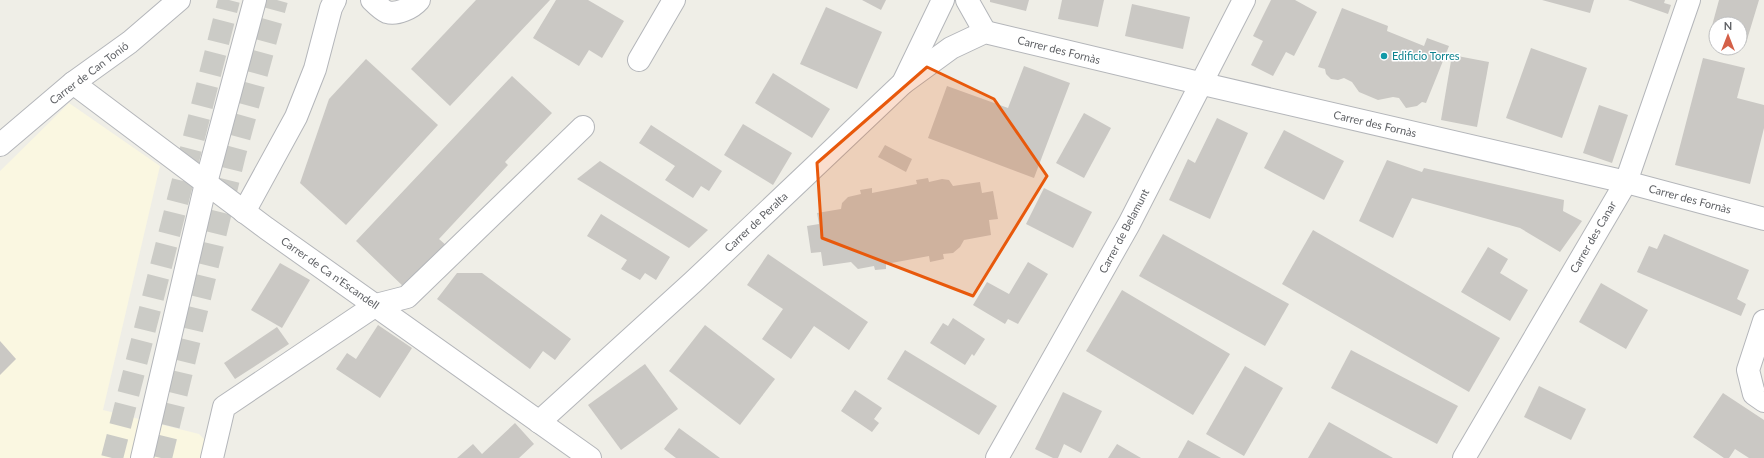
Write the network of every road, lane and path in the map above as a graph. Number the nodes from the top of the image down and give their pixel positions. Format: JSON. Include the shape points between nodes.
{"nodes":[{"id":1,"x":179,"y":0,"type":"edge"},
{"id":2,"x":255,"y":0,"type":"edge"},
{"id":3,"x":335,"y":0,"type":"edge"},
{"id":4,"x":372,"y":0,"type":"edge"},
{"id":5,"x":419,"y":0,"type":"edge"},
{"id":6,"x":674,"y":0,"type":"edge"},
{"id":7,"x":943,"y":0,"type":"edge"},
{"id":8,"x":967,"y":0,"type":"edge"},
{"id":9,"x":1244,"y":0,"type":"edge"},
{"id":10,"x":1689,"y":0,"type":"edge"},
{"id":11,"x":985,"y":32,"type":"junction"},
{"id":12,"x":639,"y":60,"type":"dead end"},
{"id":13,"x":73,"y":82,"type":"junction"},
{"id":14,"x":903,"y":83,"type":"junction"},
{"id":15,"x":1199,"y":83,"type":"junction"},
{"id":16,"x":583,"y":127,"type":"dead end"},
{"id":17,"x":0,"y":145,"type":"edge"},
{"id":18,"x":1626,"y":182,"type":"junction"},
{"id":19,"x":206,"y":184,"type":"junction"},
{"id":20,"x":244,"y":212,"type":"junction"},
{"id":21,"x":1764,"y":219,"type":"edge"},
{"id":22,"x":376,"y":305,"type":"junction"},
{"id":23,"x":1764,"y":321,"type":"edge"},
{"id":24,"x":1764,"y":401,"type":"edge"},
{"id":25,"x":539,"y":422,"type":"junction"},
{"id":26,"x":142,"y":458,"type":"edge"},
{"id":27,"x":212,"y":458,"type":"edge"},
{"id":28,"x":590,"y":458,"type":"edge"},
{"id":29,"x":997,"y":458,"type":"edge"},
{"id":30,"x":1464,"y":458,"type":"edge"}],
"edges":[{"from":1,"to":13,"type":"street","name":"Carrer de Can Tonió","via":[[130,42]]},
{"from":2,"to":19,"type":"street"},
{"from":3,"to":20,"type":"street","via":[[315,69],[296,117]]},
{"from":4,"to":5,"type":"street","via":[[386,12],[395,13],[414,5]]},
{"from":6,"to":12,"type":"street"},
{"from":7,"to":14,"type":"street","name":"Carrer de Peralta"},
{"from":8,"to":11,"type":"street"},
{"from":9,"to":15,"type":"street","name":"Carrer de Belamunt"},
{"from":10,"to":18,"type":"street","name":"Carrer des Canar"},
{"from":11,"to":14,"type":"street","via":[[951,48]]},
{"from":11,"to":15,"type":"street","name":"Carrer des Fornàs"},
{"from":13,"to":17,"type":"street","name":"Carrer de Can Tonió"},
{"from":13,"to":19,"type":"street","name":"Carrer de Ca n'Escandell"},
{"from":14,"to":25,"type":"street","name":"Carrer de Peralta","via":[[693,282]]},
{"from":15,"to":18,"type":"street","name":"Carrer des Fornàs"},
{"from":15,"to":29,"type":"street","name":"Carrer de Belamunt","via":[[1129,224]]},
{"from":16,"to":22,"type":"street","via":[[407,297]]},
{"from":18,"to":21,"type":"street","name":"Carrer des Fornàs"},
{"from":18,"to":30,"type":"street","name":"Carrer des Canar"},
{"from":19,"to":20,"type":"street","name":"Carrer de Ca n'Escandell"},
{"from":19,"to":26,"type":"street"},
{"from":20,"to":22,"type":"street","name":"Carrer de Ca n'Escandell"},
{"from":22,"to":25,"type":"street","name":"Carrer de Ca n'Escandell"},
{"from":22,"to":27,"type":"street","via":[[224,407]]},
{"from":23,"to":24,"type":"street","via":[[1748,370],[1754,394]]},
{"from":25,"to":28,"type":"street","name":"Carrer de Ca n'Escandell"}]}
